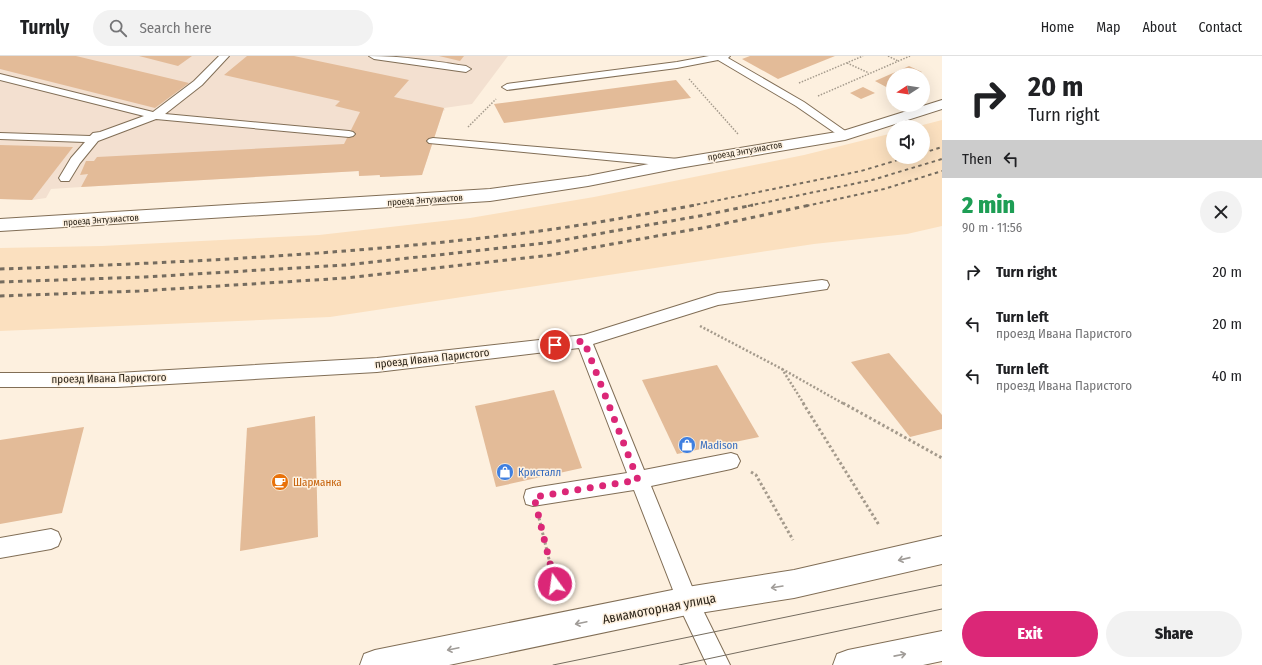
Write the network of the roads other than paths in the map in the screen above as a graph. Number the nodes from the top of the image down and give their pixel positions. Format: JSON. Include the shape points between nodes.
{"nodes":[{"id":1,"x":224,"y":56,"type":"edge"},
{"id":2,"x":374,"y":56,"type":"edge"},
{"id":3,"x":721,"y":57,"type":"edge"},
{"id":4,"x":466,"y":69,"type":"dead end"},
{"id":5,"x":0,"y":77,"type":"edge"},
{"id":6,"x":507,"y":87,"type":"road end"},
{"id":7,"x":942,"y":104,"type":"edge"},
{"id":8,"x":126,"y":109,"type":"junction"},
{"id":9,"x":155,"y":116,"type":"junction"},
{"id":10,"x":349,"y":134,"type":"dead end"},
{"id":11,"x":845,"y":135,"type":"junction"},
{"id":12,"x":0,"y":136,"type":"edge"},
{"id":13,"x":92,"y":139,"type":"junction"},
{"id":14,"x":433,"y":141,"type":"dead end"},
{"id":15,"x":679,"y":162,"type":"junction"},
{"id":16,"x":65,"y":178,"type":"dead end"},
{"id":17,"x":0,"y":225,"type":"edge"},
{"id":18,"x":822,"y":285,"type":"dead end"},
{"id":19,"x":584,"y":341,"type":"junction"},
{"id":20,"x":0,"y":380,"type":"edge"},
{"id":21,"x":731,"y":461,"type":"road end"},
{"id":22,"x":638,"y":480,"type":"junction"},
{"id":23,"x":534,"y":497,"type":"road end"},
{"id":24,"x":50,"y":539,"type":"dead end"},
{"id":25,"x":0,"y":548,"type":"edge"},
{"id":26,"x":942,"y":550,"type":"edge"},
{"id":27,"x":688,"y":601,"type":"junction"},
{"id":28,"x":942,"y":646,"type":"edge"},
{"id":29,"x":375,"y":665,"type":"edge"},
{"id":30,"x":719,"y":665,"type":"edge"},
{"id":31,"x":848,"y":665,"type":"edge"}],
"edges":[{"from":1,"to":9,"type":"lane","via":[[198,84]]},
{"from":2,"to":4,"type":"lane"},
{"from":3,"to":6,"type":"lane"},
{"from":3,"to":11,"type":"lane","via":[[800,104]]},
{"from":5,"to":8,"type":"lane"},
{"from":7,"to":11,"type":"street"},
{"from":8,"to":9,"type":"lane"},
{"from":8,"to":13,"type":"lane"},
{"from":9,"to":10,"type":"lane"},
{"from":9,"to":13,"type":"lane"},
{"from":11,"to":15,"type":"street","name":"проезд Энтузиастов"},
{"from":12,"to":13,"type":"lane"},
{"from":13,"to":16,"type":"lane"},
{"from":14,"to":15,"type":"lane"},
{"from":15,"to":17,"type":"street","name":"проезд Энтузиастов","via":[[588,181],[438,199]]},
{"from":18,"to":19,"type":"lane","name":"проезд Ивана Паристого","via":[[718,299]]},
{"from":19,"to":20,"type":"lane","name":"проезд Ивана Паристого","via":[[378,365],[117,380]]},
{"from":19,"to":22,"type":"lane"},
{"from":21,"to":22,"type":"lane"},
{"from":22,"to":23,"type":"lane"},
{"from":22,"to":27,"type":"lane"},
{"from":24,"to":25,"type":"lane"},
{"from":26,"to":27,"type":"street","name":"Авиамоторная улица","one_way":true,"via":[[794,584]]},
{"from":27,"to":29,"type":"street","name":"Авиамоторная улица","one_way":true},
{"from":27,"to":30,"type":"lane"},
{"from":31,"to":28,"type":"street","one_way":true}]}
